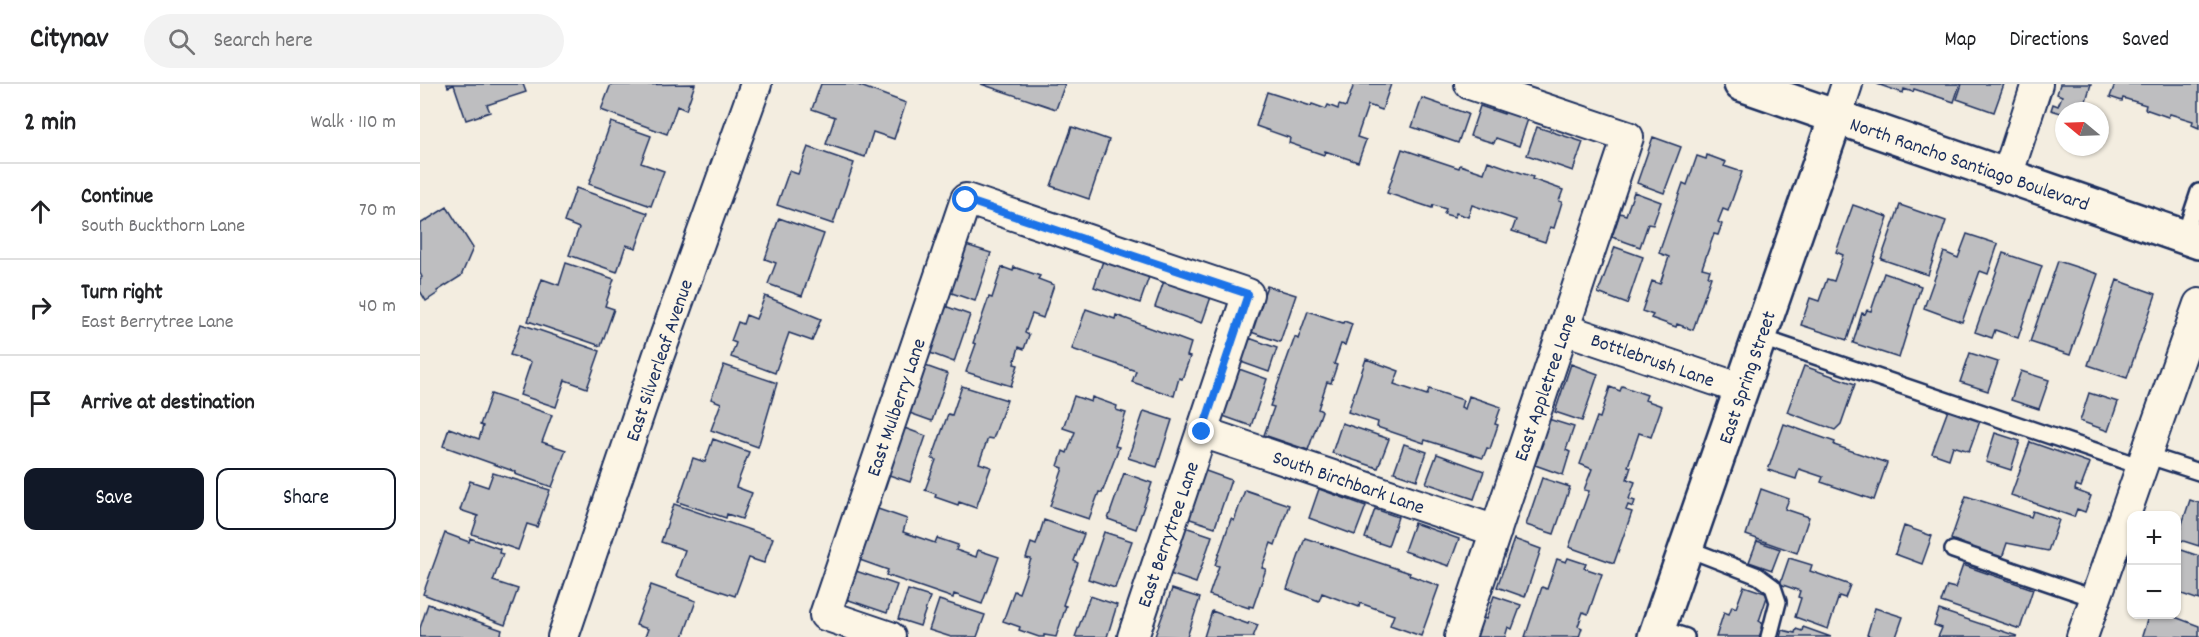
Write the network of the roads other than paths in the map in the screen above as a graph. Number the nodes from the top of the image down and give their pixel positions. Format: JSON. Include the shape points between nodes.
{"nodes":[{"id":1,"x":756,"y":84,"type":"edge"},
{"id":2,"x":1470,"y":84,"type":"edge"},
{"id":3,"x":1741,"y":84,"type":"edge"},
{"id":4,"x":1847,"y":84,"type":"edge"},
{"id":5,"x":2037,"y":84,"type":"edge"},
{"id":6,"x":1836,"y":117,"type":"junction"},
{"id":7,"x":2007,"y":176,"type":"junction"},
{"id":8,"x":2199,"y":192,"type":"edge"},
{"id":9,"x":2192,"y":240,"type":"edge"},
{"id":10,"x":1248,"y":294,"type":"joint"},
{"id":11,"x":2199,"y":304,"type":"edge"},
{"id":12,"x":1564,"y":329,"type":"junction"},
{"id":13,"x":1760,"y":337,"type":"junction"},
{"id":14,"x":1742,"y":388,"type":"junction"},
{"id":15,"x":1202,"y":432,"type":"junction"},
{"id":16,"x":2144,"y":460,"type":"junction"},
{"id":17,"x":2199,"y":472,"type":"edge"},
{"id":18,"x":1496,"y":531,"type":"junction"},
{"id":19,"x":1686,"y":548,"type":"junction"},
{"id":20,"x":1953,"y":550,"type":"dead end"},
{"id":21,"x":2096,"y":598,"type":"junction"},
{"id":22,"x":1666,"y":634,"type":"edge"},
{"id":23,"x":563,"y":637,"type":"edge"},
{"id":24,"x":890,"y":637,"type":"edge"},
{"id":25,"x":1132,"y":637,"type":"edge"},
{"id":26,"x":1460,"y":637,"type":"edge"},
{"id":27,"x":1769,"y":637,"type":"edge"},
{"id":28,"x":2082,"y":637,"type":"edge"}],
"edges":[{"from":1,"to":23,"type":"street","name":"East Silverleaf Avenue"},
{"from":2,"to":12,"type":"street","name":"East Appletree Lane","via":[[1628,137]]},
{"from":3,"to":6,"type":"street","name":"North Rancho Santiago Boulevard"},
{"from":4,"to":6,"type":"street"},
{"from":5,"to":7,"type":"street"},
{"from":6,"to":7,"type":"street","name":"North Rancho Santiago Boulevard"},
{"from":6,"to":13,"type":"street","name":"East Spring Street"},
{"from":7,"to":9,"type":"street","name":"North Rancho Santiago Boulevard"},
{"from":8,"to":9,"type":"lane"},
{"from":10,"to":15,"type":"street","name":"East Berrytree Lane"},
{"from":10,"to":24,"type":"street","name":"East Mulberry Lane","via":[[966,200],[825,615]]},
{"from":11,"to":16,"type":"street"},
{"from":12,"to":14,"type":"street","name":"Bottlebrush Lane"},
{"from":12,"to":18,"type":"street","name":"East Appletree Lane"},
{"from":13,"to":14,"type":"street","name":"East Spring Street"},
{"from":13,"to":16,"type":"lane"},
{"from":14,"to":19,"type":"street","name":"East Spring Street"},
{"from":15,"to":18,"type":"street","name":"South Birchbark Lane"},
{"from":15,"to":25,"type":"street","name":"East Berrytree Lane"},
{"from":16,"to":17,"type":"lane"},
{"from":16,"to":21,"type":"street"},
{"from":18,"to":26,"type":"street","name":"East Appletree Lane"},
{"from":19,"to":22,"type":"street","name":"East Spring Street"},
{"from":19,"to":27,"type":"lane","via":[[1758,576],[1773,587],[1778,602]]},
{"from":20,"to":21,"type":"lane"},
{"from":21,"to":28,"type":"street"}]}
